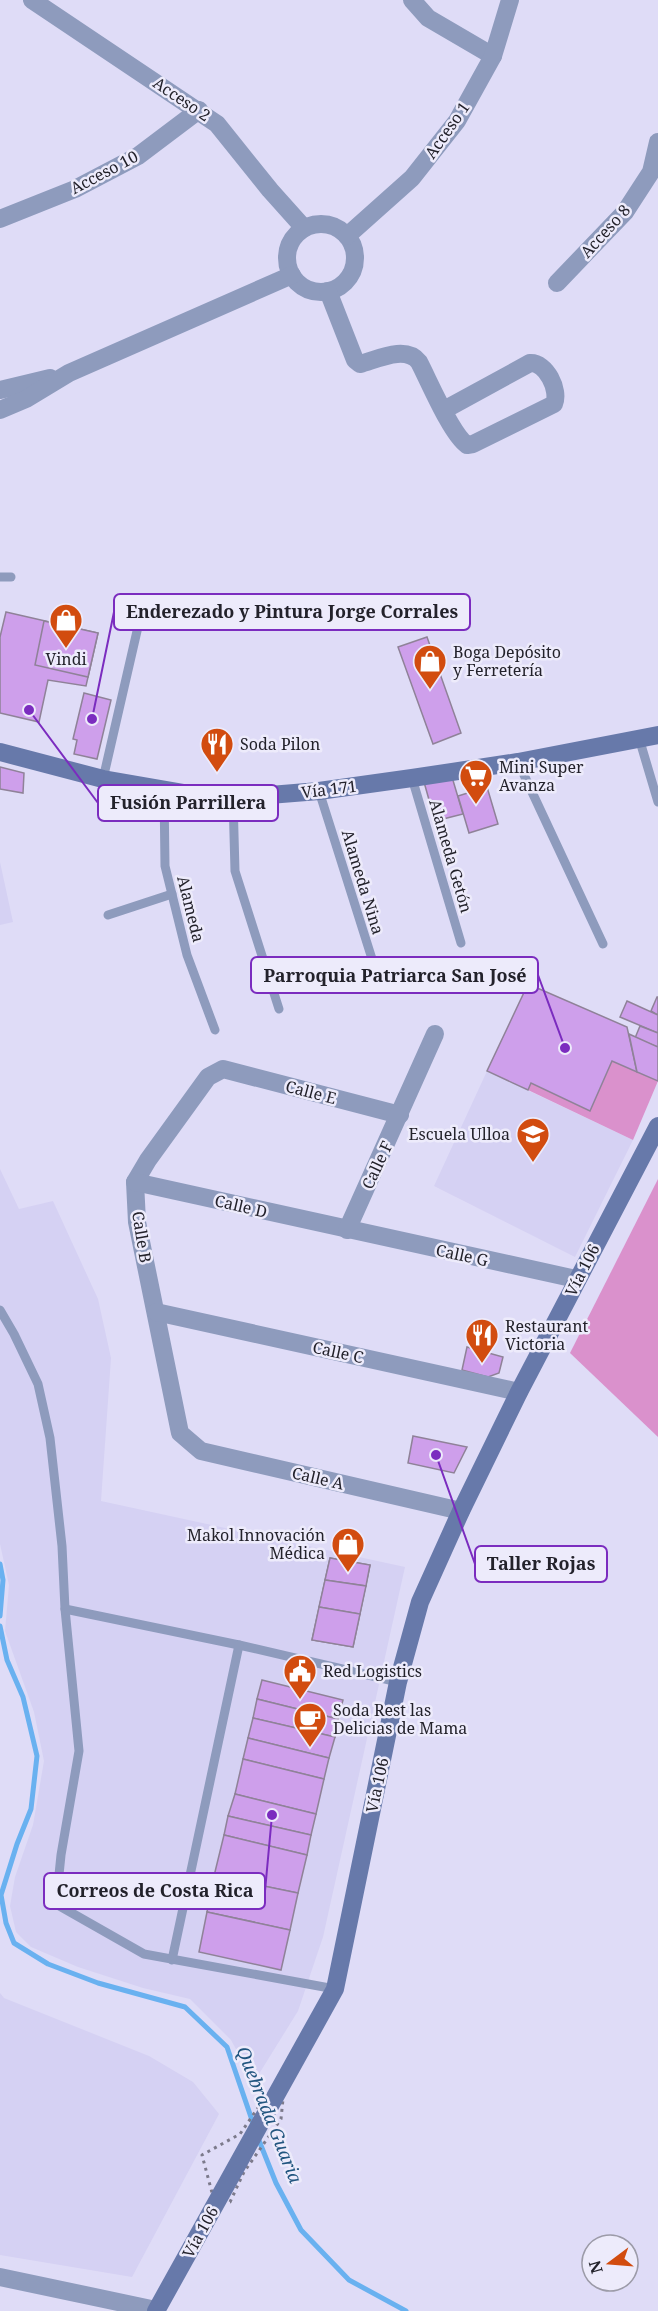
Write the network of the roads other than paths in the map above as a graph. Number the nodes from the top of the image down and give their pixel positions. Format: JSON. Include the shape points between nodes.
{"nodes":[{"id":1,"x":32,"y":0,"type":"edge"},
{"id":2,"x":412,"y":0,"type":"edge"},
{"id":3,"x":510,"y":0,"type":"edge"},
{"id":4,"x":493,"y":56,"type":"junction"},
{"id":5,"x":199,"y":110,"type":"junction"},
{"id":6,"x":658,"y":142,"type":"edge"},
{"id":7,"x":0,"y":219,"type":"edge"},
{"id":8,"x":304,"y":228,"type":"junction"},
{"id":9,"x":347,"y":236,"type":"junction"},
{"id":10,"x":292,"y":275,"type":"junction"},
{"id":11,"x":557,"y":283,"type":"dead end"},
{"id":12,"x":328,"y":291,"type":"junction"},
{"id":13,"x":69,"y":373,"type":"junction"},
{"id":14,"x":0,"y":390,"type":"edge"},
{"id":15,"x":0,"y":410,"type":"edge"},
{"id":16,"x":444,"y":410,"type":"junction"},
{"id":17,"x":0,"y":577,"type":"edge"},
{"id":18,"x":11,"y":577,"type":"dead end"},
{"id":19,"x":143,"y":605,"type":"dead end"},
{"id":20,"x":658,"y":735,"type":"edge"},
{"id":21,"x":639,"y":738,"type":"junction"},
{"id":22,"x":3,"y":750,"type":"edge"},
{"id":23,"x":518,"y":762,"type":"junction"},
{"id":24,"x":412,"y":778,"type":"junction"},
{"id":25,"x":103,"y":779,"type":"junction"},
{"id":26,"x":164,"y":790,"type":"junction"},
{"id":27,"x":319,"y":791,"type":"junction"},
{"id":28,"x":232,"y":798,"type":"junction"},
{"id":29,"x":658,"y":802,"type":"edge"},
{"id":30,"x":172,"y":894,"type":"junction"},
{"id":31,"x":108,"y":915,"type":"dead end"},
{"id":32,"x":461,"y":944,"type":"dead end"},
{"id":33,"x":603,"y":944,"type":"dead end"},
{"id":34,"x":379,"y":981,"type":"dead end"},
{"id":35,"x":279,"y":1009,"type":"dead end"},
{"id":36,"x":214,"y":1030,"type":"dead end"},
{"id":37,"x":435,"y":1034,"type":"dead end"},
{"id":38,"x":400,"y":1115,"type":"junction"},
{"id":39,"x":658,"y":1126,"type":"edge"},
{"id":40,"x":135,"y":1182,"type":"junction"},
{"id":41,"x":347,"y":1230,"type":"junction"},
{"id":42,"x":576,"y":1280,"type":"junction"},
{"id":43,"x":0,"y":1310,"type":"edge"},
{"id":44,"x":156,"y":1312,"type":"junction"},
{"id":45,"x":519,"y":1392,"type":"junction"},
{"id":46,"x":180,"y":1433,"type":"joint"},
{"id":47,"x":461,"y":1511,"type":"junction"},
{"id":48,"x":65,"y":1609,"type":"junction"},
{"id":49,"x":239,"y":1645,"type":"junction"},
{"id":50,"x":398,"y":1682,"type":"junction"},
{"id":51,"x":172,"y":1959,"type":"junction"},
{"id":52,"x":335,"y":1989,"type":"junction"},
{"id":53,"x":0,"y":2277,"type":"edge"},
{"id":54,"x":156,"y":2311,"type":"edge"}],
"edges":[{"from":1,"to":5,"type":"street","name":"Acceso 2"},
{"from":2,"to":4,"type":"street","via":[[428,18]]},
{"from":3,"to":4,"type":"street","name":"Acceso 1"},
{"from":4,"to":9,"type":"street","name":"Acceso 1","via":[[457,121],[412,178]]},
{"from":5,"to":7,"type":"street","name":"Acceso 10","via":[[138,156],[75,189]]},
{"from":5,"to":8,"type":"street","name":"Acceso 2","via":[[217,124]]},
{"from":6,"to":11,"type":"street","name":"Acceso 8","via":[[651,172],[625,213]]},
{"from":8,"to":9,"type":"street","via":[[327,225]]},
{"from":8,"to":10,"type":"street","via":[[290,244],[288,266]]},
{"from":9,"to":12,"type":"street","via":[[353,246],[353,269],[339,287]]},
{"from":10,"to":12,"type":"street","via":[[308,289]]},
{"from":10,"to":13,"type":"street"},
{"from":12,"to":16,"type":"street","via":[[355,360],[360,364],[407,353],[415,356]]},
{"from":13,"to":14,"type":"street"},
{"from":13,"to":15,"type":"street"},
{"from":16,"to":16,"type":"street","via":[[530,363],[542,366],[557,397],[554,404],[467,445],[460,440]]},
{"from":17,"to":18,"type":"lane"},
{"from":19,"to":25,"type":"lane"},
{"from":20,"to":21,"type":"main road","name":"Vía 171"},
{"from":21,"to":23,"type":"main road","name":"Vía 171"},
{"from":21,"to":29,"type":"lane"},
{"from":22,"to":25,"type":"main road","name":"Vía 171"},
{"from":23,"to":24,"type":"main road","name":"Vía 171"},
{"from":23,"to":33,"type":"lane"},
{"from":24,"to":27,"type":"main road","name":"Vía 171"},
{"from":24,"to":32,"type":"lane","name":"Alameda Getón"},
{"from":25,"to":26,"type":"main road","name":"Vía 171"},
{"from":26,"to":28,"type":"main road","name":"Vía 171"},
{"from":26,"to":30,"type":"lane","name":"Alameda","via":[[165,866]]},
{"from":27,"to":28,"type":"main road","name":"Vía 171"},
{"from":27,"to":34,"type":"lane","name":"Alameda Nina"},
{"from":28,"to":35,"type":"lane","via":[[235,871]]},
{"from":30,"to":31,"type":"lane"},
{"from":30,"to":36,"type":"lane","name":"Alameda","via":[[187,955]]},
{"from":37,"to":38,"type":"street","name":"Calle F"},
{"from":38,"to":40,"type":"street","name":"Calle E","via":[[223,1069],[208,1077]]},
{"from":38,"to":41,"type":"street","name":"Calle F"},
{"from":39,"to":42,"type":"main road","name":"Vía 106"},
{"from":40,"to":41,"type":"street","name":"Calle D"},
{"from":40,"to":44,"type":"street","name":"Calle B","via":[[137,1222]]},
{"from":41,"to":42,"type":"street","name":"Calle G"},
{"from":42,"to":45,"type":"main road","name":"Vía 106"},
{"from":43,"to":48,"type":"lane","via":[[38,1384],[50,1438]]},
{"from":44,"to":45,"type":"street","name":"Calle C"},
{"from":44,"to":46,"type":"street","name":"Calle B"},
{"from":45,"to":47,"type":"main road","name":"Vía 106"},
{"from":46,"to":47,"type":"street","name":"Calle A","via":[[201,1451]]},
{"from":47,"to":50,"type":"main road","name":"Vía 106","via":[[420,1602]]},
{"from":48,"to":49,"type":"lane"},
{"from":48,"to":51,"type":"lane","via":[[79,1751],[56,1904],[144,1954]]},
{"from":49,"to":50,"type":"lane"},
{"from":49,"to":51,"type":"lane"},
{"from":50,"to":52,"type":"main road","name":"Vía 106"},
{"from":51,"to":52,"type":"lane"},
{"from":52,"to":54,"type":"main road","name":"Vía 106"},
{"from":53,"to":54,"type":"street"}]}
